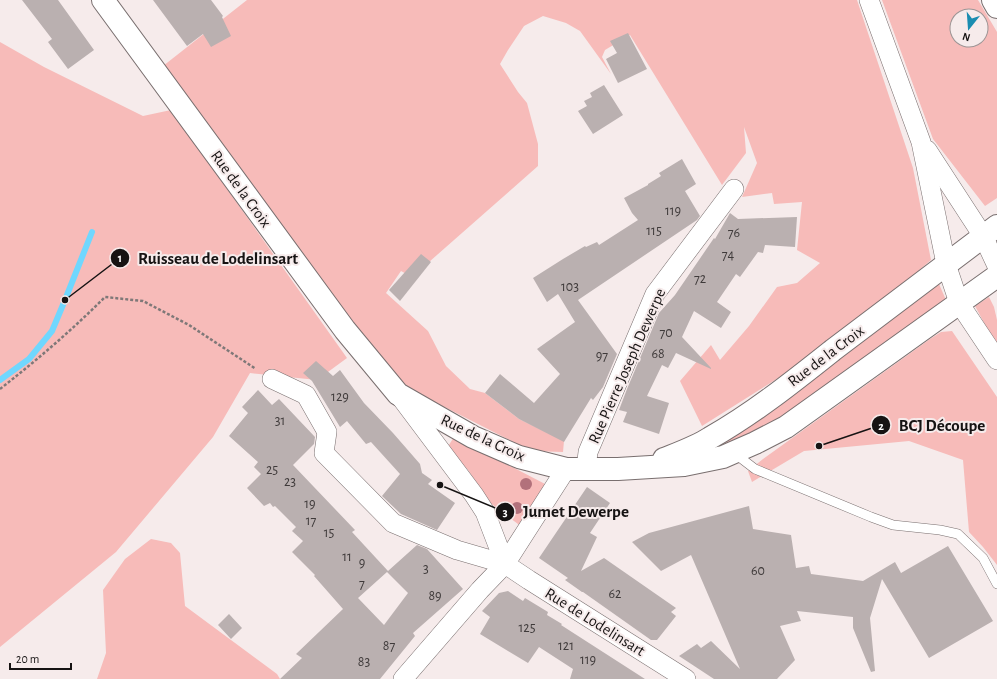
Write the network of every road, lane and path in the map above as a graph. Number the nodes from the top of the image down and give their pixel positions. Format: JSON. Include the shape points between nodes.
{"nodes":[{"id":1,"x":103,"y":0,"type":"edge"},
{"id":2,"x":869,"y":0,"type":"edge"},
{"id":3,"x":993,"y":0,"type":"edge"},
{"id":4,"x":997,"y":6,"type":"edge"},
{"id":5,"x":921,"y":142,"type":"junction"},
{"id":6,"x":734,"y":189,"type":"dead end"},
{"id":7,"x":990,"y":231,"type":"edge"},
{"id":8,"x":946,"y":264,"type":"junction"},
{"id":9,"x":997,"y":266,"type":"edge"},
{"id":10,"x":997,"y":276,"type":"edge"},
{"id":11,"x":959,"y":303,"type":"junction"},
{"id":12,"x":997,"y":360,"type":"edge"},
{"id":13,"x":272,"y":379,"type":"joint"},
{"id":14,"x":0,"y":389,"type":"edge"},
{"id":15,"x":398,"y":394,"type":"junction"},
{"id":16,"x":736,"y":452,"type":"junction"},
{"id":17,"x":644,"y":467,"type":"junction"},
{"id":18,"x":576,"y":469,"type":"junction"},
{"id":19,"x":506,"y":564,"type":"junction"},
{"id":20,"x":997,"y":584,"type":"edge"},
{"id":21,"x":403,"y":679,"type":"edge"},
{"id":22,"x":686,"y":679,"type":"edge"}],
"edges":[{"from":1,"to":15,"type":"main road","name":"Rue de la Croix","via":[[345,330]]},
{"from":2,"to":5,"type":"street"},
{"from":3,"to":4,"type":"main road"},
{"from":5,"to":7,"type":"street"},
{"from":5,"to":8,"type":"street"},
{"from":6,"to":18,"type":"street","name":"Rue Pierre Joseph Dewerpe","via":[[655,294],[588,452]]},
{"from":7,"to":8,"type":"main road","name":"Rue de la Croix"},
{"from":7,"to":9,"type":"street"},
{"from":8,"to":11,"type":"street"},
{"from":8,"to":17,"type":"main road","name":"Rue de la Croix","via":[[749,414],[709,439]]},
{"from":10,"to":11,"type":"main road","name":"Rue de la Croix"},
{"from":11,"to":12,"type":"street"},
{"from":11,"to":16,"type":"main road","name":"Rue de la Croix","via":[[786,427]]},
{"from":13,"to":14,"type":"path","via":[[189,325],[143,301],[106,298]]},
{"from":13,"to":19,"type":"street","via":[[306,395],[327,432],[324,453],[393,523],[457,550]]},
{"from":15,"to":18,"type":"main road","name":"Rue de la Croix","via":[[473,437],[519,457]]},
{"from":15,"to":19,"type":"street","name":"Rue de la Croix","via":[[485,512]]},
{"from":16,"to":17,"type":"main road","name":"Rue de la Croix","via":[[684,465]]},
{"from":16,"to":20,"type":"lane","via":[[755,469],[871,518],[893,525],[958,534],[983,558]]},
{"from":17,"to":18,"type":"main road","name":"Rue de la Croix"},
{"from":18,"to":19,"type":"street"},
{"from":19,"to":21,"type":"street","via":[[480,590]]},
{"from":19,"to":22,"type":"street","name":"Rue de Lodelinsart"}]}
